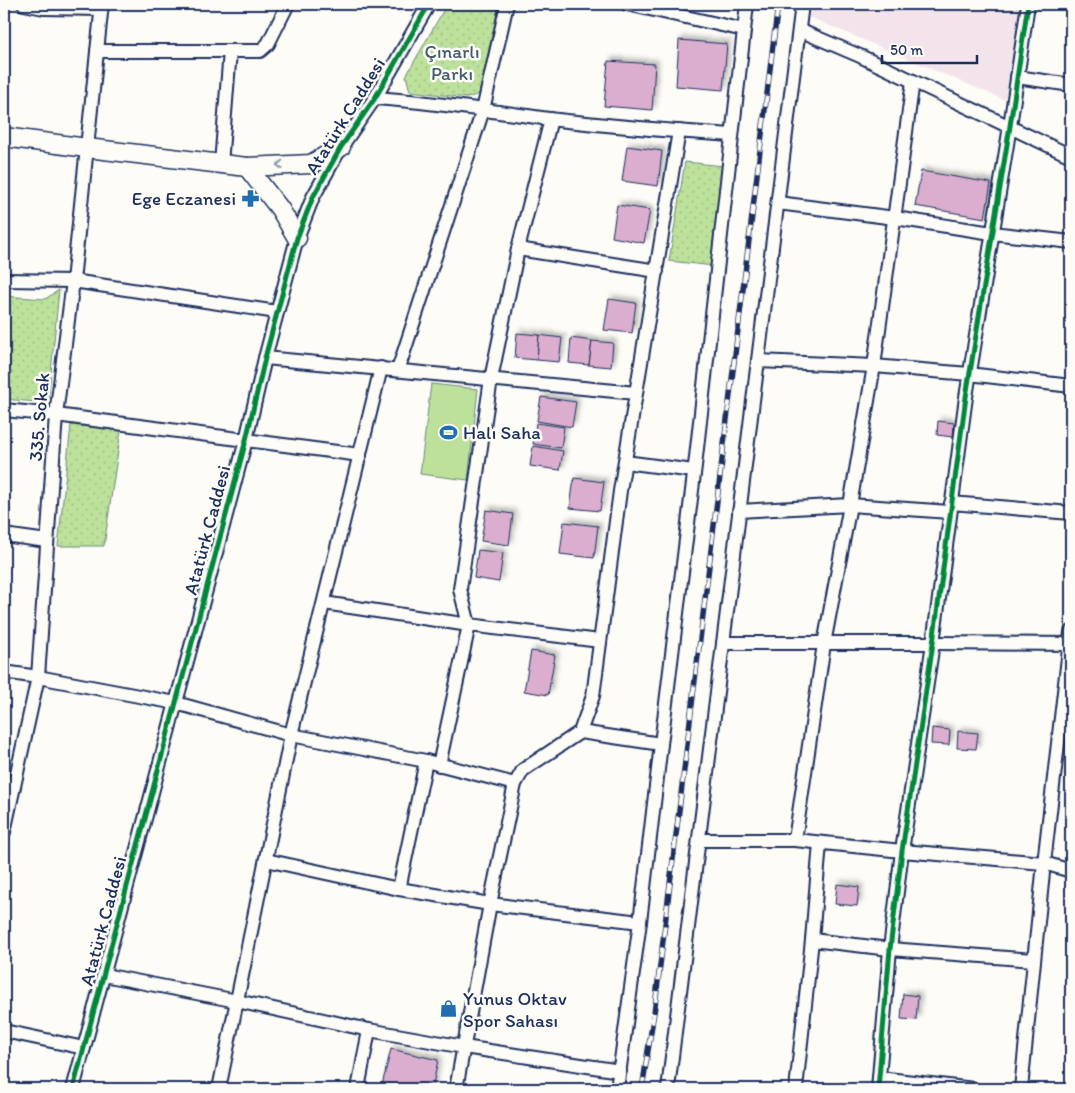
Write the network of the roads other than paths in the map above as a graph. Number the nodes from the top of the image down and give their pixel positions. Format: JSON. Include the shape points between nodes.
{"nodes":[{"id":1,"x":24,"y":4,"type":"edge"},
{"id":2,"x":288,"y":4,"type":"edge"},
{"id":3,"x":429,"y":4,"type":"edge"},
{"id":4,"x":507,"y":4,"type":"edge"},
{"id":5,"x":627,"y":4,"type":"edge"},
{"id":6,"x":747,"y":4,"type":"edge"},
{"id":7,"x":802,"y":4,"type":"edge"},
{"id":8,"x":1028,"y":4,"type":"edge"},
{"id":9,"x":102,"y":6,"type":"edge"},
{"id":10,"x":744,"y":30,"type":"junction"},
{"id":11,"x":799,"y":30,"type":"junction"},
{"id":12,"x":97,"y":51,"type":"junction"},
{"id":13,"x":230,"y":51,"type":"junction"},
{"id":14,"x":1017,"y":77,"type":"junction"},
{"id":15,"x":913,"y":81,"type":"junction"},
{"id":16,"x":1071,"y":85,"type":"edge"},
{"id":17,"x":375,"y":98,"type":"junction"},
{"id":18,"x":483,"y":110,"type":"junction"},
{"id":19,"x":551,"y":119,"type":"junction"},
{"id":20,"x":1010,"y":126,"type":"junction"},
{"id":21,"x":679,"y":131,"type":"junction"},
{"id":22,"x":732,"y":135,"type":"junction"},
{"id":23,"x":4,"y":137,"type":"edge"},
{"id":24,"x":341,"y":146,"type":"junction"},
{"id":25,"x":87,"y":148,"type":"junction"},
{"id":26,"x":1071,"y":156,"type":"edge"},
{"id":27,"x":221,"y":164,"type":"junction"},
{"id":28,"x":247,"y":167,"type":"junction"},
{"id":29,"x":778,"y":203,"type":"junction"},
{"id":30,"x":895,"y":218,"type":"junction"},
{"id":31,"x":992,"y":233,"type":"junction"},
{"id":32,"x":297,"y":238,"type":"junction"},
{"id":33,"x":1071,"y":242,"type":"edge"},
{"id":34,"x":518,"y":249,"type":"junction"},
{"id":35,"x":657,"y":271,"type":"junction"},
{"id":36,"x":4,"y":280,"type":"edge"},
{"id":37,"x":73,"y":280,"type":"junction"},
{"id":38,"x":277,"y":312,"type":"junction"},
{"id":39,"x":266,"y":358,"type":"junction"},
{"id":40,"x":758,"y":361,"type":"junction"},
{"id":41,"x":874,"y":366,"type":"junction"},
{"id":42,"x":381,"y":368,"type":"junction"},
{"id":43,"x":398,"y":370,"type":"junction"},
{"id":44,"x":970,"y":374,"type":"junction"},
{"id":45,"x":491,"y":379,"type":"junction"},
{"id":46,"x":1071,"y":386,"type":"edge"},
{"id":47,"x":636,"y":393,"type":"junction"},
{"id":48,"x":4,"y":410,"type":"edge"},
{"id":49,"x":56,"y":415,"type":"junction"},
{"id":50,"x":246,"y":440,"type":"junction"},
{"id":51,"x":360,"y":455,"type":"junction"},
{"id":52,"x":625,"y":462,"type":"junction"},
{"id":53,"x":694,"y":471,"type":"junction"},
{"id":54,"x":850,"y":504,"type":"junction"},
{"id":55,"x":951,"y":508,"type":"junction"},
{"id":56,"x":739,"y":511,"type":"junction"},
{"id":57,"x":1071,"y":513,"type":"edge"},
{"id":58,"x":4,"y":535,"type":"edge"},
{"id":59,"x":47,"y":541,"type":"junction"},
{"id":60,"x":324,"y":603,"type":"junction"},
{"id":61,"x":469,"y":625,"type":"junction"},
{"id":62,"x":1071,"y":640,"type":"edge"},
{"id":63,"x":600,"y":641,"type":"junction"},
{"id":64,"x":723,"y":643,"type":"junction"},
{"id":65,"x":933,"y":643,"type":"junction"},
{"id":66,"x":824,"y":644,"type":"junction"},
{"id":67,"x":4,"y":672,"type":"edge"},
{"id":68,"x":38,"y":677,"type":"junction"},
{"id":69,"x":176,"y":703,"type":"junction"},
{"id":70,"x":580,"y":732,"type":"junction"},
{"id":71,"x":292,"y":735,"type":"junction"},
{"id":72,"x":661,"y":744,"type":"junction"},
{"id":73,"x":426,"y":761,"type":"junction"},
{"id":74,"x":439,"y":765,"type":"junction"},
{"id":75,"x":515,"y":784,"type":"junction"},
{"id":76,"x":5,"y":816,"type":"edge"},
{"id":77,"x":4,"y":832,"type":"edge"},
{"id":78,"x":699,"y":840,"type":"junction"},
{"id":79,"x":795,"y":840,"type":"junction"},
{"id":80,"x":820,"y":842,"type":"junction"},
{"id":81,"x":902,"y":851,"type":"junction"},
{"id":82,"x":266,"y":860,"type":"junction"},
{"id":83,"x":1044,"y":863,"type":"junction"},
{"id":84,"x":1071,"y":871,"type":"edge"},
{"id":85,"x":399,"y":889,"type":"junction"},
{"id":86,"x":490,"y":904,"type":"junction"},
{"id":87,"x":640,"y":922,"type":"junction"},
{"id":88,"x":812,"y":940,"type":"junction"},
{"id":89,"x":890,"y":949,"type":"junction"},
{"id":90,"x":1034,"y":960,"type":"junction"},
{"id":91,"x":104,"y":975,"type":"junction"},
{"id":92,"x":237,"y":1001,"type":"junction"},
{"id":93,"x":369,"y":1030,"type":"junction"},
{"id":94,"x":4,"y":1031,"type":"edge"},
{"id":95,"x":84,"y":1048,"type":"junction"},
{"id":96,"x":464,"y":1048,"type":"junction"},
{"id":97,"x":620,"y":1071,"type":"junction"},
{"id":98,"x":878,"y":1083,"type":"edge"},
{"id":99,"x":914,"y":1086,"type":"edge"},
{"id":100,"x":73,"y":1089,"type":"edge"},
{"id":101,"x":219,"y":1089,"type":"edge"},
{"id":102,"x":358,"y":1089,"type":"edge"},
{"id":103,"x":456,"y":1089,"type":"edge"},
{"id":104,"x":617,"y":1089,"type":"edge"},
{"id":105,"x":668,"y":1089,"type":"edge"},
{"id":106,"x":796,"y":1089,"type":"edge"},
{"id":107,"x":974,"y":1089,"type":"edge"},
{"id":108,"x":1021,"y":1089,"type":"edge"}],
"edges":[{"from":1,"to":9,"type":"street","via":[[44,8]]},
{"from":2,"to":13,"type":"street","via":[[268,44],[260,51]]},
{"from":3,"to":17,"type":"street","name":"Atatürk Caddesi"},
{"from":4,"to":18,"type":"street"},
{"from":5,"to":10,"type":"street"},
{"from":6,"to":10,"type":"street"},
{"from":7,"to":11,"type":"street"},
{"from":8,"to":14,"type":"street"},
{"from":9,"to":12,"type":"street","name":"335. Sokak"},
{"from":10,"to":22,"type":"street"},
{"from":11,"to":15,"type":"street"},
{"from":11,"to":29,"type":"street"},
{"from":12,"to":13,"type":"street"},
{"from":12,"to":25,"type":"street","name":"335. Sokak"},
{"from":13,"to":27,"type":"street"},
{"from":14,"to":16,"type":"street"},
{"from":14,"to":20,"type":"street"},
{"from":15,"to":20,"type":"street"},
{"from":15,"to":30,"type":"street"},
{"from":17,"to":18,"type":"street"},
{"from":17,"to":24,"type":"street","name":"Atatürk Caddesi"},
{"from":18,"to":19,"type":"street"},
{"from":18,"to":43,"type":"street"},
{"from":19,"to":21,"type":"street"},
{"from":19,"to":34,"type":"street"},
{"from":20,"to":26,"type":"street"},
{"from":20,"to":31,"type":"street"},
{"from":21,"to":22,"type":"street"},
{"from":21,"to":35,"type":"street"},
{"from":22,"to":53,"type":"street"},
{"from":23,"to":25,"type":"street"},
{"from":24,"to":28,"type":"street","one_way":true,"via":[[311,164]]},
{"from":24,"to":32,"type":"street","name":"Atatürk Caddesi","via":[[313,197]]},
{"from":25,"to":27,"type":"street"},
{"from":25,"to":37,"type":"street","name":"335. Sokak"},
{"from":27,"to":28,"type":"street"},
{"from":28,"to":32,"type":"street","via":[[280,209]]},
{"from":29,"to":30,"type":"street"},
{"from":29,"to":40,"type":"street"},
{"from":30,"to":31,"type":"street"},
{"from":30,"to":41,"type":"street"},
{"from":31,"to":33,"type":"street"},
{"from":31,"to":44,"type":"street"},
{"from":32,"to":38,"type":"street","name":"Atatürk Caddesi"},
{"from":34,"to":35,"type":"street"},
{"from":34,"to":45,"type":"street"},
{"from":35,"to":47,"type":"street"},
{"from":36,"to":37,"type":"street"},
{"from":37,"to":38,"type":"street"},
{"from":37,"to":49,"type":"street","name":"335. Sokak"},
{"from":38,"to":39,"type":"street","name":"Atatürk Caddesi"},
{"from":39,"to":42,"type":"street"},
{"from":39,"to":50,"type":"street","name":"Atatürk Caddesi"},
{"from":40,"to":41,"type":"street"},
{"from":40,"to":56,"type":"street"},
{"from":41,"to":44,"type":"street"},
{"from":41,"to":54,"type":"street"},
{"from":42,"to":43,"type":"street"},
{"from":42,"to":51,"type":"street"},
{"from":43,"to":45,"type":"street"},
{"from":44,"to":46,"type":"street"},
{"from":44,"to":55,"type":"street"},
{"from":45,"to":47,"type":"street"},
{"from":45,"to":61,"type":"street","via":[[460,589]]},
{"from":47,"to":52,"type":"street"},
{"from":48,"to":49,"type":"street"},
{"from":49,"to":50,"type":"street"},
{"from":49,"to":59,"type":"street","name":"335. Sokak"},
{"from":50,"to":51,"type":"street"},
{"from":50,"to":69,"type":"street","name":"Atatürk Caddesi"},
{"from":51,"to":60,"type":"street"},
{"from":52,"to":53,"type":"street"},
{"from":52,"to":63,"type":"street"},
{"from":53,"to":72,"type":"street"},
{"from":54,"to":55,"type":"street"},
{"from":54,"to":56,"type":"street"},
{"from":54,"to":66,"type":"street"},
{"from":55,"to":57,"type":"street"},
{"from":55,"to":65,"type":"street"},
{"from":56,"to":64,"type":"street"},
{"from":58,"to":59,"type":"street"},
{"from":59,"to":68,"type":"street","name":"335. Sokak"},
{"from":60,"to":61,"type":"street"},
{"from":60,"to":71,"type":"street"},
{"from":61,"to":63,"type":"street"},
{"from":61,"to":74,"type":"street"},
{"from":62,"to":65,"type":"street"},
{"from":62,"to":83,"type":"street"},
{"from":63,"to":70,"type":"street","via":[[593,696]]},
{"from":64,"to":66,"type":"street"},
{"from":64,"to":78,"type":"street"},
{"from":65,"to":66,"type":"street"},
{"from":65,"to":81,"type":"street"},
{"from":66,"to":79,"type":"street"},
{"from":67,"to":68,"type":"street"},
{"from":68,"to":69,"type":"street"},
{"from":68,"to":76,"type":"street","name":"335. Sokak"},
{"from":69,"to":71,"type":"street"},
{"from":69,"to":91,"type":"street","name":"Atatürk Caddesi"},
{"from":70,"to":72,"type":"street"},
{"from":70,"to":75,"type":"street","via":[[523,770]]},
{"from":71,"to":73,"type":"street"},
{"from":71,"to":82,"type":"street"},
{"from":72,"to":87,"type":"street"},
{"from":73,"to":74,"type":"street"},
{"from":73,"to":85,"type":"street"},
{"from":74,"to":75,"type":"street"},
{"from":75,"to":86,"type":"street"},
{"from":76,"to":77,"type":"street","name":"335. Sokak"},
{"from":78,"to":79,"type":"street"},
{"from":78,"to":105,"type":"street"},
{"from":79,"to":80,"type":"street"},
{"from":80,"to":81,"type":"street"},
{"from":80,"to":88,"type":"street"},
{"from":81,"to":83,"type":"street"},
{"from":81,"to":89,"type":"street"},
{"from":82,"to":85,"type":"street"},
{"from":82,"to":92,"type":"street"},
{"from":83,"to":84,"type":"street"},
{"from":83,"to":90,"type":"street"},
{"from":85,"to":86,"type":"street"},
{"from":86,"to":87,"type":"street"},
{"from":86,"to":96,"type":"street"},
{"from":87,"to":97,"type":"street"},
{"from":88,"to":89,"type":"street"},
{"from":88,"to":106,"type":"street"},
{"from":89,"to":90,"type":"street"},
{"from":89,"to":98,"type":"street"},
{"from":90,"to":108,"type":"street"},
{"from":91,"to":92,"type":"street"},
{"from":91,"to":95,"type":"street","name":"Atatürk Caddesi"},
{"from":92,"to":93,"type":"street"},
{"from":92,"to":101,"type":"street"},
{"from":93,"to":96,"type":"street"},
{"from":93,"to":102,"type":"street"},
{"from":94,"to":95,"type":"street"},
{"from":95,"to":100,"type":"street","name":"Atatürk Caddesi"},
{"from":96,"to":97,"type":"street"},
{"from":96,"to":103,"type":"street"},
{"from":97,"to":104,"type":"street"},
{"from":98,"to":99,"type":"street"},
{"from":99,"to":107,"type":"street"}]}
